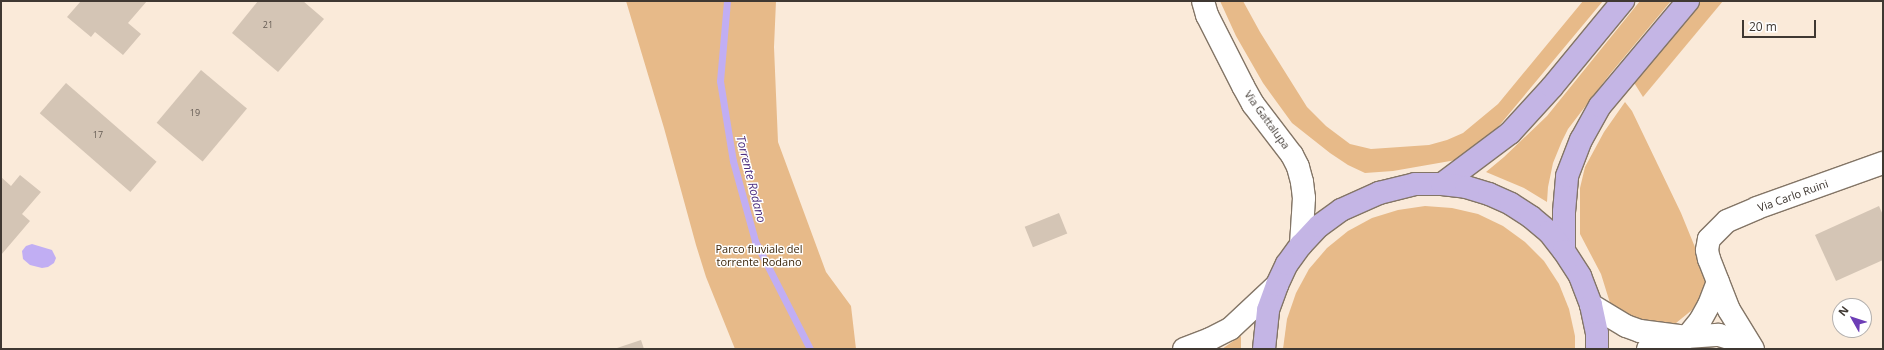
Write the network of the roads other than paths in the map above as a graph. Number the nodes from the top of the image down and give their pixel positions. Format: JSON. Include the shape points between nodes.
{"nodes":[{"id":1,"x":1203,"y":1,"type":"edge"},
{"id":2,"x":1623,"y":1,"type":"edge"},
{"id":3,"x":1688,"y":1,"type":"edge"},
{"id":4,"x":1883,"y":163,"type":"edge"},
{"id":5,"x":1442,"y":184,"type":"junction"},
{"id":6,"x":1301,"y":245,"type":"junction"},
{"id":7,"x":1564,"y":251,"type":"junction"},
{"id":8,"x":1718,"y":282,"type":"junction"},
{"id":9,"x":1277,"y":285,"type":"junction"},
{"id":10,"x":1591,"y":305,"type":"junction"},
{"id":11,"x":1687,"y":337,"type":"junction"},
{"id":12,"x":1751,"y":346,"type":"edge"},
{"id":13,"x":1184,"y":349,"type":"edge"},
{"id":14,"x":1264,"y":349,"type":"edge"},
{"id":15,"x":1597,"y":349,"type":"edge"},
{"id":16,"x":1648,"y":349,"type":"edge"}],
"edges":[{"from":1,"to":6,"type":"street","name":"Via Gattalupa","via":[[1207,15],[1253,104],[1292,155],[1298,167],[1304,198]]},
{"from":2,"to":5,"type":"main road","via":[[1510,133]]},
{"from":3,"to":7,"type":"main road","via":[[1600,106],[1581,140],[1567,176]]},
{"from":4,"to":8,"type":"street","name":"Via Carlo Ruini","via":[[1727,221],[1709,239],[1707,250]]},
{"from":5,"to":6,"type":"main road","via":[[1416,184],[1379,193],[1341,210],[1319,226]]},
{"from":5,"to":7,"type":"main road","via":[[1489,194],[1511,204],[1549,232]]},
{"from":6,"to":9,"type":"main road","via":[[1287,264]]},
{"from":7,"to":10,"type":"main road","via":[[1580,276]]},
{"from":8,"to":11,"type":"street","via":[[1700,321]]},
{"from":8,"to":12,"type":"street","via":[[1729,310]]},
{"from":9,"to":13,"type":"street","via":[[1230,329]]},
{"from":9,"to":14,"type":"main road","via":[[1268,310]]},
{"from":10,"to":11,"type":"street","via":[[1626,326],[1640,331]]},
{"from":10,"to":15,"type":"main road","via":[[1597,333]]},
{"from":11,"to":12,"type":"street","via":[[1719,335]]},
{"from":11,"to":16,"type":"street"}]}
